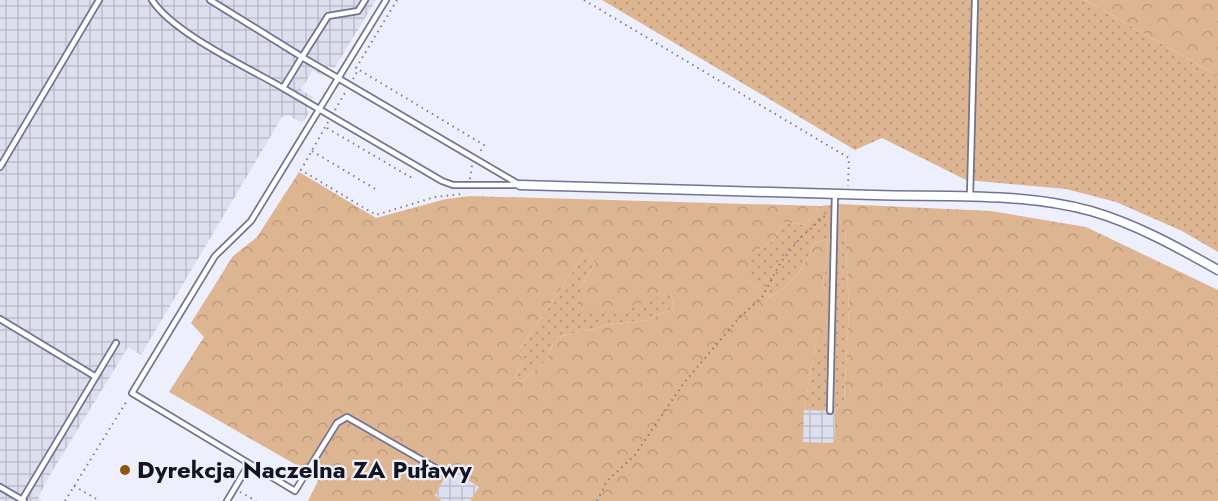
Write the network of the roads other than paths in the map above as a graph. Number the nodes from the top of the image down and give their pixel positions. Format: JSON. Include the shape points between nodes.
{"nodes":[{"id":1,"x":99,"y":0,"type":"edge"},
{"id":2,"x":152,"y":0,"type":"edge"},
{"id":3,"x":210,"y":0,"type":"edge"},
{"id":4,"x":364,"y":0,"type":"edge"},
{"id":5,"x":386,"y":0,"type":"edge"},
{"id":6,"x":975,"y":0,"type":"edge"},
{"id":7,"x":302,"y":57,"type":"junction"},
{"id":8,"x":340,"y":78,"type":"junction"},
{"id":9,"x":283,"y":88,"type":"junction"},
{"id":10,"x":321,"y":109,"type":"junction"},
{"id":11,"x":0,"y":167,"type":"edge"},
{"id":12,"x":520,"y":185,"type":"junction"},
{"id":13,"x":832,"y":194,"type":"junction"},
{"id":14,"x":970,"y":197,"type":"junction"},
{"id":15,"x":1218,"y":270,"type":"edge"},
{"id":16,"x":0,"y":319,"type":"edge"},
{"id":17,"x":116,"y":343,"type":"dead end"},
{"id":18,"x":96,"y":377,"type":"junction"},
{"id":19,"x":830,"y":411,"type":"dead end"},
{"id":20,"x":249,"y":464,"type":"junction"},
{"id":21,"x":446,"y":474,"type":"dead end"},
{"id":22,"x":0,"y":487,"type":"edge"},
{"id":23,"x":23,"y":501,"type":"edge"},
{"id":24,"x":227,"y":501,"type":"edge"}],
"edges":[{"from":1,"to":11,"type":"lane"},
{"from":2,"to":9,"type":"lane","via":[[178,26]]},
{"from":3,"to":7,"type":"lane"},
{"from":4,"to":7,"type":"lane","via":[[358,11],[328,16]]},
{"from":5,"to":8,"type":"lane"},
{"from":6,"to":14,"type":"lane"},
{"from":7,"to":8,"type":"lane"},
{"from":7,"to":9,"type":"lane"},
{"from":8,"to":10,"type":"lane"},
{"from":8,"to":12,"type":"lane"},
{"from":9,"to":10,"type":"lane"},
{"from":10,"to":12,"type":"lane","via":[[442,182]]},
{"from":10,"to":20,"type":"lane","via":[[251,221],[215,256],[132,393]]},
{"from":12,"to":13,"type":"street"},
{"from":13,"to":14,"type":"street"},
{"from":13,"to":19,"type":"lane"},
{"from":14,"to":15,"type":"street","via":[[1056,203],[1092,211],[1168,242]]},
{"from":16,"to":18,"type":"lane"},
{"from":17,"to":18,"type":"lane"},
{"from":18,"to":23,"type":"lane"},
{"from":20,"to":21,"type":"lane","via":[[295,491],[337,423],[347,417]]},
{"from":20,"to":24,"type":"lane"},
{"from":22,"to":23,"type":"lane"}]}
